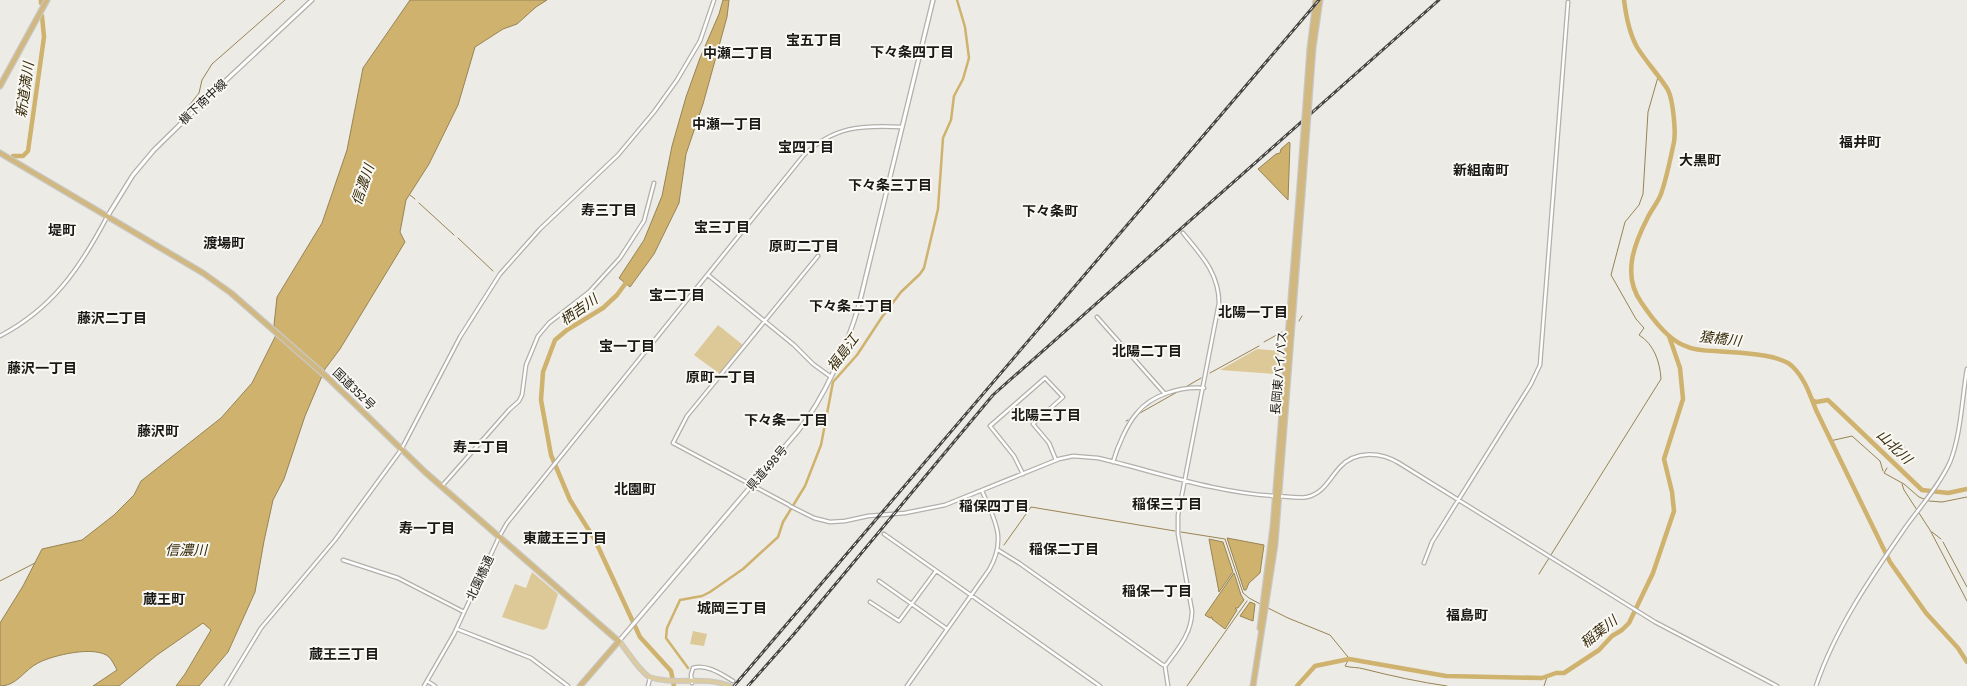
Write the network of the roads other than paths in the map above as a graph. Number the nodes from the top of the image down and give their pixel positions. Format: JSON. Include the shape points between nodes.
{"nodes":[{"id":1,"x":46,"y":0,"type":"edge"},
{"id":2,"x":312,"y":0,"type":"edge"},
{"id":3,"x":714,"y":0,"type":"edge"},
{"id":4,"x":933,"y":0,"type":"edge"},
{"id":5,"x":1318,"y":0,"type":"edge"},
{"id":6,"x":1568,"y":2,"type":"dead end"},
{"id":7,"x":0,"y":86,"type":"edge"},
{"id":8,"x":902,"y":127,"type":"junction"},
{"id":9,"x":0,"y":153,"type":"edge"},
{"id":10,"x":654,"y":183,"type":"dead end"},
{"id":11,"x":107,"y":216,"type":"junction"},
{"id":12,"x":1183,"y":233,"type":"dead end"},
{"id":13,"x":818,"y":256,"type":"dead end"},
{"id":14,"x":708,"y":275,"type":"junction"},
{"id":15,"x":1097,"y":317,"type":"dead end"},
{"id":16,"x":765,"y":321,"type":"junction"},
{"id":17,"x":0,"y":336,"type":"edge"},
{"id":18,"x":1967,"y":369,"type":"edge"},
{"id":19,"x":831,"y":377,"type":"junction"},
{"id":20,"x":1204,"y":388,"type":"junction"},
{"id":21,"x":1165,"y":394,"type":"junction"},
{"id":22,"x":400,"y":448,"type":"junction"},
{"id":23,"x":1056,"y":460,"type":"junction"},
{"id":24,"x":1113,"y":462,"type":"junction"},
{"id":25,"x":1023,"y":474,"type":"junction"},
{"id":26,"x":1185,"y":480,"type":"junction"},
{"id":27,"x":753,"y":484,"type":"junction"},
{"id":28,"x":442,"y":486,"type":"junction"},
{"id":29,"x":982,"y":491,"type":"junction"},
{"id":30,"x":1278,"y":496,"type":"junction"},
{"id":31,"x":1458,"y":499,"type":"junction"},
{"id":32,"x":884,"y":534,"type":"dead end"},
{"id":33,"x":499,"y":537,"type":"junction"},
{"id":34,"x":998,"y":550,"type":"junction"},
{"id":35,"x":343,"y":560,"type":"dead end"},
{"id":36,"x":1424,"y":563,"type":"dead end"},
{"id":37,"x":936,"y":571,"type":"junction"},
{"id":38,"x":878,"y":581,"type":"dead end"},
{"id":39,"x":971,"y":596,"type":"junction"},
{"id":40,"x":870,"y":602,"type":"dead end"},
{"id":41,"x":912,"y":604,"type":"junction"},
{"id":42,"x":464,"y":612,"type":"junction"},
{"id":43,"x":456,"y":628,"type":"junction"},
{"id":44,"x":947,"y":629,"type":"junction"},
{"id":45,"x":619,"y":642,"type":"junction"},
{"id":46,"x":1165,"y":666,"type":"junction"},
{"id":47,"x":650,"y":678,"type":"junction"},
{"id":48,"x":427,"y":681,"type":"junction"},
{"id":49,"x":733,"y":681,"type":"dead end"},
{"id":50,"x":690,"y":683,"type":"junction"},
{"id":51,"x":728,"y":685,"type":"edge"},
{"id":52,"x":226,"y":686,"type":"edge"},
{"id":53,"x":424,"y":686,"type":"edge"},
{"id":54,"x":435,"y":686,"type":"edge"},
{"id":55,"x":568,"y":686,"type":"edge"},
{"id":56,"x":580,"y":686,"type":"edge"},
{"id":57,"x":648,"y":686,"type":"edge"},
{"id":58,"x":907,"y":686,"type":"edge"},
{"id":59,"x":1100,"y":686,"type":"edge"},
{"id":60,"x":1168,"y":686,"type":"edge"},
{"id":61,"x":1251,"y":686,"type":"edge"},
{"id":62,"x":1777,"y":686,"type":"edge"},
{"id":63,"x":1816,"y":686,"type":"edge"}],
"edges":[{"from":1,"to":7,"type":"highway"},
{"from":2,"to":11,"type":"main road","name":"槇下南中線","via":[[154,150],[133,175]]},
{"from":3,"to":22,"type":"street","via":[[690,61],[654,112],[618,155],[528,242],[488,291]]},
{"from":4,"to":8,"type":"main road","name":"県道498号"},
{"from":5,"to":30,"type":"highway","name":"長岡東バイパス","bridge":true},
{"from":6,"to":31,"type":"street","via":[[1540,365]]},
{"from":8,"to":14,"type":"street","name":"北園橋通","via":[[857,127],[837,132],[819,142],[804,155]]},
{"from":8,"to":19,"type":"main road","name":"県道498号","via":[[855,320]]},
{"from":9,"to":11,"type":"highway","name":"国道352号"},
{"from":10,"to":28,"type":"street","via":[[644,221],[620,258],[589,292],[540,332],[526,365],[520,400]]},
{"from":11,"to":17,"type":"street","via":[[79,266],[56,295],[35,314]]},
{"from":11,"to":22,"type":"highway","name":"国道352号","via":[[218,283],[328,378]]},
{"from":12,"to":20,"type":"street","via":[[1210,267],[1218,291],[1218,316]]},
{"from":13,"to":16,"type":"street"},
{"from":14,"to":16,"type":"street"},
{"from":14,"to":33,"type":"street","name":"北園橋通"},
{"from":15,"to":21,"type":"street"},
{"from":16,"to":19,"type":"street"},
{"from":16,"to":27,"type":"street","via":[[688,416],[673,443]]},
{"from":18,"to":63,"type":"street","via":[[1954,448],[1946,469],[1856,602]]},
{"from":19,"to":27,"type":"main road","name":"県道498号","via":[[804,424]]},
{"from":20,"to":21,"type":"street","via":[[1185,388]]},
{"from":20,"to":26,"type":"street"},
{"from":21,"to":24,"type":"street","via":[[1136,413]]},
{"from":22,"to":28,"type":"highway","name":"国道352号"},
{"from":22,"to":52,"type":"street","via":[[335,540],[260,628]]},
{"from":23,"to":24,"type":"street","via":[[1083,456]]},
{"from":23,"to":25,"type":"street"},
{"from":23,"to":25,"type":"street","via":[[1049,443],[1033,424],[1063,397],[1045,378],[990,426],[1014,456]]},
{"from":24,"to":26,"type":"street"},
{"from":25,"to":29,"type":"street"},
{"from":26,"to":30,"type":"street","via":[[1243,493]]},
{"from":26,"to":46,"type":"street","via":[[1178,534],[1192,617],[1184,640]]},
{"from":27,"to":29,"type":"street","via":[[819,519],[840,521],[940,506]]},
{"from":27,"to":45,"type":"main road","name":"県道498号"},
{"from":28,"to":33,"type":"highway","name":"国道352号"},
{"from":29,"to":34,"type":"street","via":[[996,522]]},
{"from":30,"to":31,"type":"street","via":[[1315,494],[1348,461],[1375,454],[1393,459]]},
{"from":30,"to":61,"type":"highway","name":"長岡東バイパス","via":[[1265,607]]},
{"from":31,"to":36,"type":"street","via":[[1432,542]]},
{"from":31,"to":62,"type":"street","via":[[1678,636]]},
{"from":32,"to":37,"type":"street"},
{"from":33,"to":42,"type":"street","name":"北園橋通"},
{"from":33,"to":45,"type":"highway","name":"国道352号"},
{"from":34,"to":39,"type":"street","via":[[990,570]]},
{"from":34,"to":46,"type":"street"},
{"from":35,"to":42,"type":"street","via":[[398,578]]},
{"from":37,"to":39,"type":"street"},
{"from":37,"to":41,"type":"street"},
{"from":38,"to":41,"type":"street"},
{"from":39,"to":44,"type":"street"},
{"from":39,"to":59,"type":"street"},
{"from":40,"to":41,"type":"street","via":[[898,621]]},
{"from":41,"to":44,"type":"street"},
{"from":42,"to":43,"type":"street","name":"北園橋通"},
{"from":43,"to":48,"type":"street","name":"北園橋通"},
{"from":43,"to":55,"type":"street","via":[[531,658]]},
{"from":44,"to":58,"type":"street"},
{"from":45,"to":47,"type":"main road"},
{"from":45,"to":56,"type":"highway"},
{"from":46,"to":60,"type":"street"},
{"from":47,"to":50,"type":"main road","via":[[664,684]]},
{"from":47,"to":57,"type":"street"},
{"from":48,"to":53,"type":"street","name":"北園橋通"},
{"from":48,"to":54,"type":"street"},
{"from":49,"to":50,"type":"street","via":[[699,667],[692,670]]},
{"from":50,"to":51,"type":"main road"}]}
